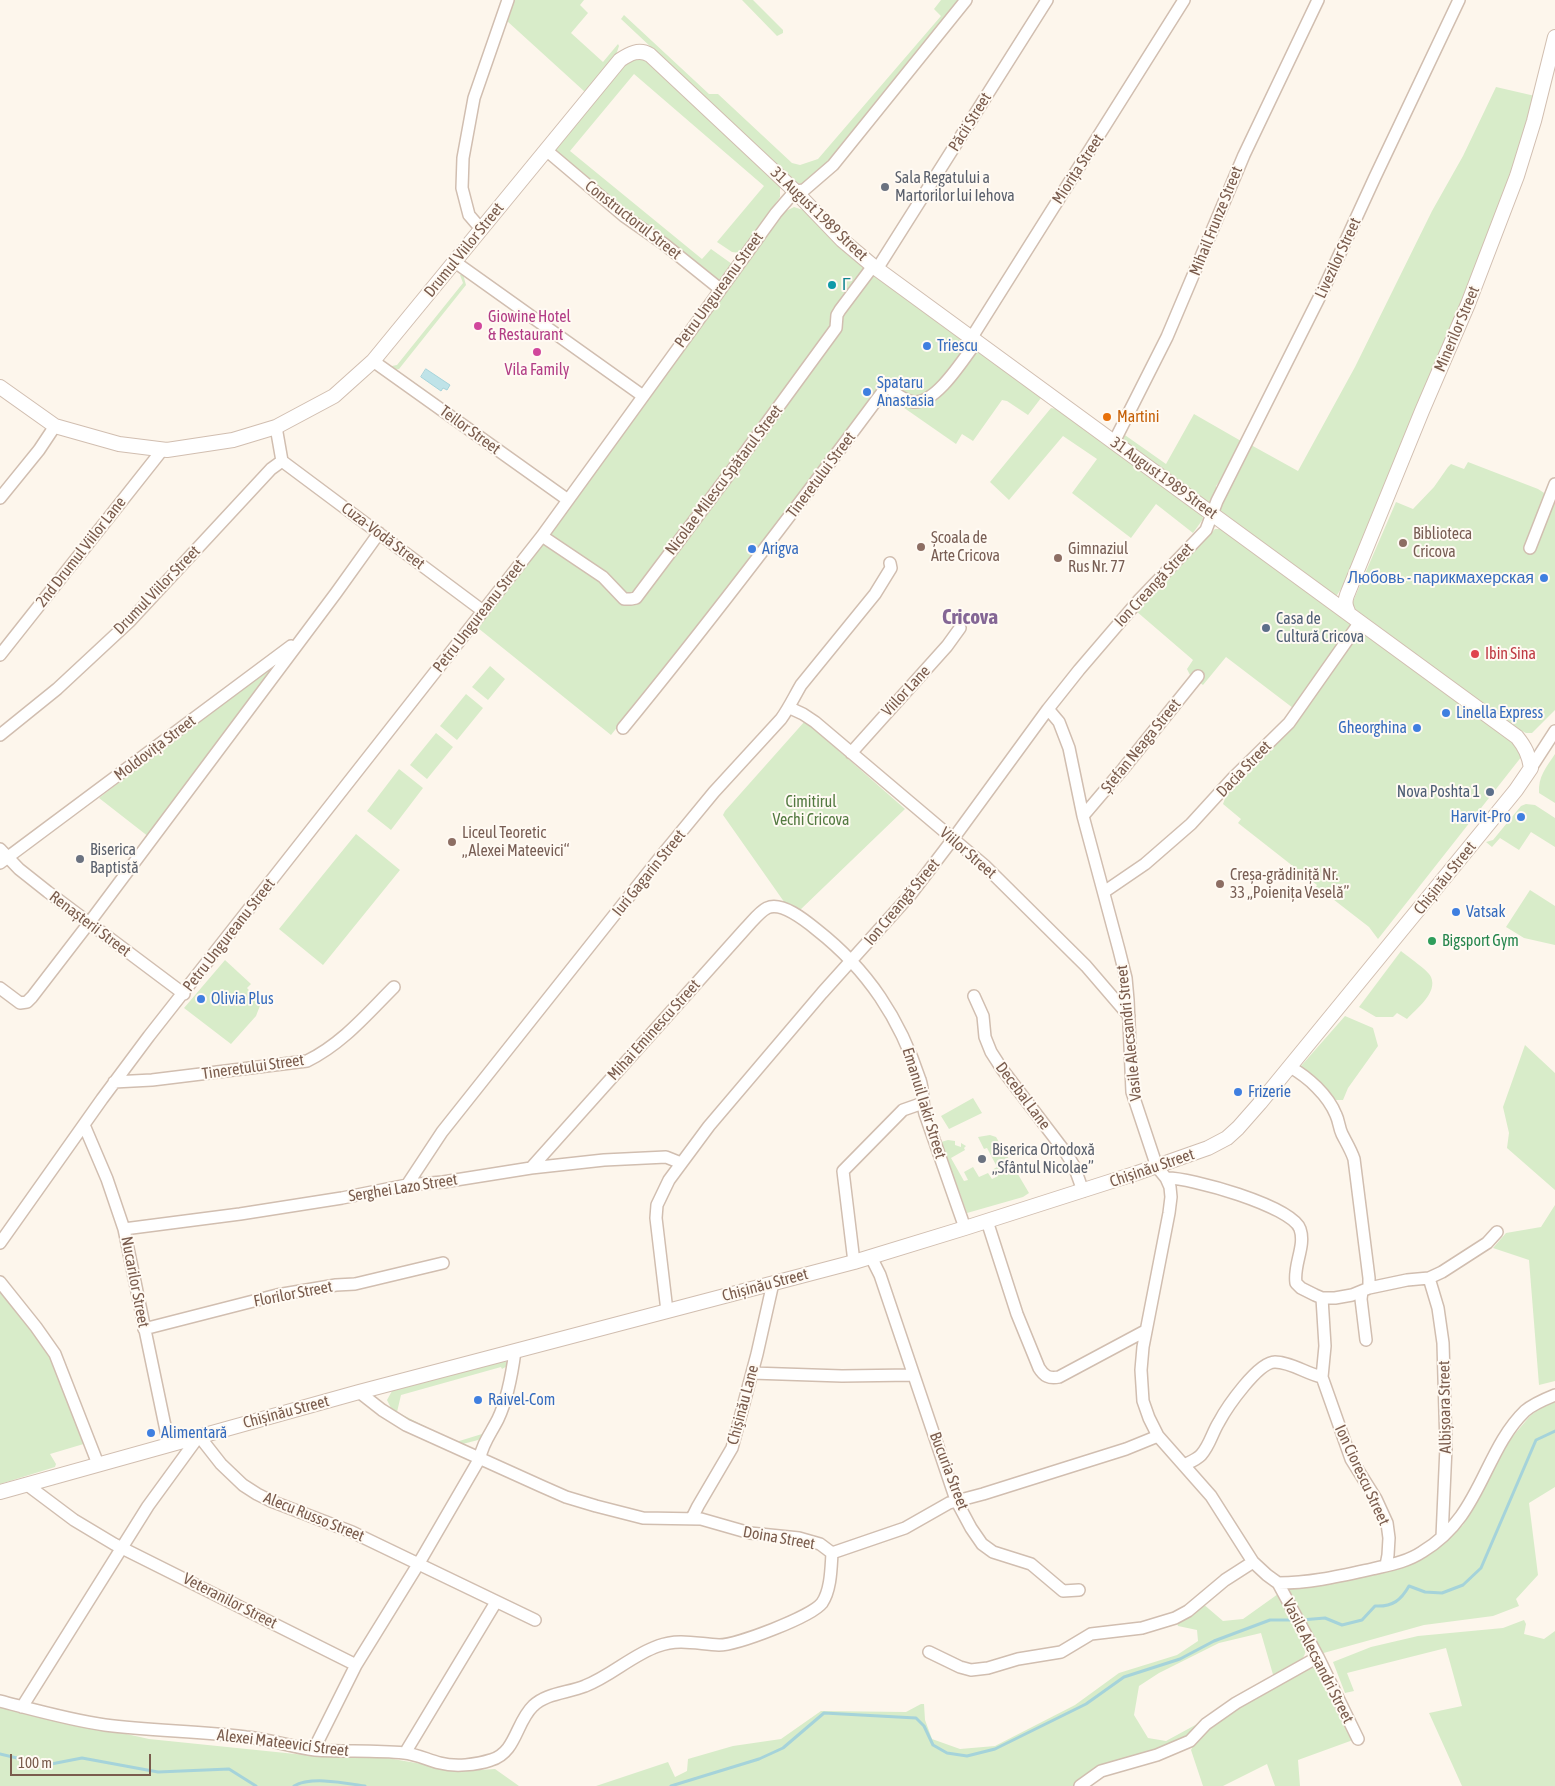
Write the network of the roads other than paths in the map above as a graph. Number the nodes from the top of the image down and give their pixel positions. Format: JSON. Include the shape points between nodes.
{"nodes":[{"id":1,"x":508,"y":0,"type":"edge"},
{"id":2,"x":966,"y":0,"type":"edge"},
{"id":3,"x":1047,"y":0,"type":"edge"},
{"id":4,"x":1184,"y":0,"type":"edge"},
{"id":5,"x":1318,"y":0,"type":"edge"},
{"id":6,"x":1459,"y":0,"type":"edge"},
{"id":7,"x":1555,"y":37,"type":"edge"},
{"id":8,"x":635,"y":52,"type":"joint"},
{"id":9,"x":546,"y":150,"type":"junction"},
{"id":10,"x":795,"y":191,"type":"junction"},
{"id":11,"x":481,"y":229,"type":"junction"},
{"id":12,"x":455,"y":262,"type":"junction"},
{"id":13,"x":875,"y":267,"type":"junction"},
{"id":14,"x":720,"y":289,"type":"junction"},
{"id":15,"x":974,"y":339,"type":"junction"},
{"id":16,"x":373,"y":361,"type":"junction"},
{"id":17,"x":0,"y":387,"type":"edge"},
{"id":18,"x":643,"y":396,"type":"junction"},
{"id":19,"x":55,"y":426,"type":"junction"},
{"id":20,"x":276,"y":427,"type":"junction"},
{"id":21,"x":1114,"y":442,"type":"junction"},
{"id":22,"x":163,"y":449,"type":"junction"},
{"id":23,"x":282,"y":460,"type":"junction"},
{"id":24,"x":1555,"y":484,"type":"edge"},
{"id":25,"x":0,"y":498,"type":"edge"},
{"id":26,"x":568,"y":500,"type":"junction"},
{"id":27,"x":1212,"y":513,"type":"junction"},
{"id":28,"x":379,"y":533,"type":"junction"},
{"id":29,"x":542,"y":536,"type":"junction"},
{"id":30,"x":1530,"y":548,"type":"dead end"},
{"id":31,"x":890,"y":562,"type":"dead end"},
{"id":32,"x":483,"y":611,"type":"junction"},
{"id":33,"x":1355,"y":618,"type":"junction"},
{"id":34,"x":960,"y":628,"type":"dead end"},
{"id":35,"x":302,"y":638,"type":"junction"},
{"id":36,"x":0,"y":655,"type":"edge"},
{"id":37,"x":1198,"y":676,"type":"dead end"},
{"id":38,"x":790,"y":708,"type":"junction"},
{"id":39,"x":1048,"y":709,"type":"junction"},
{"id":40,"x":623,"y":728,"type":"dead end"},
{"id":41,"x":1555,"y":731,"type":"edge"},
{"id":42,"x":1,"y":733,"type":"edge"},
{"id":43,"x":851,"y":753,"type":"junction"},
{"id":44,"x":1531,"y":768,"type":"junction"},
{"id":45,"x":1083,"y":816,"type":"junction"},
{"id":46,"x":953,"y":839,"type":"junction"},
{"id":47,"x":3,"y":857,"type":"edge"},
{"id":48,"x":1104,"y":892,"type":"junction"},
{"id":49,"x":784,"y":908,"type":"joint"},
{"id":50,"x":89,"y":923,"type":"junction"},
{"id":51,"x":852,"y":960,"type":"junction"},
{"id":52,"x":394,"y":987,"type":"dead end"},
{"id":53,"x":0,"y":988,"type":"edge"},
{"id":54,"x":184,"y":994,"type":"junction"},
{"id":55,"x":974,"y":996,"type":"dead end"},
{"id":56,"x":1129,"y":1016,"type":"junction"},
{"id":57,"x":1290,"y":1067,"type":"junction"},
{"id":58,"x":114,"y":1082,"type":"junction"},
{"id":59,"x":923,"y":1103,"type":"junction"},
{"id":60,"x":84,"y":1125,"type":"junction"},
{"id":61,"x":682,"y":1163,"type":"junction"},
{"id":62,"x":1157,"y":1167,"type":"junction"},
{"id":63,"x":531,"y":1168,"type":"junction"},
{"id":64,"x":1166,"y":1178,"type":"junction"},
{"id":65,"x":407,"y":1185,"type":"junction"},
{"id":66,"x":1083,"y":1191,"type":"junction"},
{"id":67,"x":987,"y":1221,"type":"junction"},
{"id":68,"x":965,"y":1228,"type":"junction"},
{"id":69,"x":124,"y":1229,"type":"junction"},
{"id":70,"x":1498,"y":1232,"type":"dead end"},
{"id":71,"x":1,"y":1240,"type":"edge"},
{"id":72,"x":871,"y":1257,"type":"junction"},
{"id":73,"x":854,"y":1262,"type":"junction"},
{"id":74,"x":443,"y":1263,"type":"dead end"},
{"id":75,"x":1429,"y":1278,"type":"junction"},
{"id":76,"x":0,"y":1282,"type":"edge"},
{"id":77,"x":772,"y":1284,"type":"junction"},
{"id":78,"x":1366,"y":1290,"type":"junction"},
{"id":79,"x":1322,"y":1298,"type":"junction"},
{"id":80,"x":667,"y":1311,"type":"junction"},
{"id":81,"x":144,"y":1329,"type":"junction"},
{"id":82,"x":1145,"y":1331,"type":"junction"},
{"id":83,"x":1366,"y":1340,"type":"dead end"},
{"id":84,"x":515,"y":1351,"type":"junction"},
{"id":85,"x":752,"y":1373,"type":"junction"},
{"id":86,"x":913,"y":1374,"type":"junction"},
{"id":87,"x":1322,"y":1377,"type":"junction"},
{"id":88,"x":359,"y":1392,"type":"junction"},
{"id":89,"x":1555,"y":1395,"type":"edge"},
{"id":90,"x":199,"y":1436,"type":"junction"},
{"id":91,"x":1158,"y":1436,"type":"junction"},
{"id":92,"x":169,"y":1444,"type":"junction"},
{"id":93,"x":480,"y":1458,"type":"junction"},
{"id":94,"x":98,"y":1464,"type":"junction"},
{"id":95,"x":1184,"y":1465,"type":"junction"},
{"id":96,"x":26,"y":1484,"type":"junction"},
{"id":97,"x":0,"y":1492,"type":"edge"},
{"id":98,"x":956,"y":1500,"type":"junction"},
{"id":99,"x":692,"y":1518,"type":"junction"},
{"id":100,"x":1442,"y":1537,"type":"junction"},
{"id":101,"x":122,"y":1547,"type":"junction"},
{"id":102,"x":832,"y":1553,"type":"junction"},
{"id":103,"x":1253,"y":1562,"type":"junction"},
{"id":104,"x":419,"y":1563,"type":"junction"},
{"id":105,"x":1386,"y":1565,"type":"junction"},
{"id":106,"x":1278,"y":1583,"type":"junction"},
{"id":107,"x":1079,"y":1590,"type":"dead end"},
{"id":108,"x":496,"y":1602,"type":"junction"},
{"id":109,"x":535,"y":1620,"type":"dead end"},
{"id":110,"x":929,"y":1652,"type":"dead end"},
{"id":111,"x":1318,"y":1657,"type":"junction"},
{"id":112,"x":356,"y":1665,"type":"junction"},
{"id":113,"x":0,"y":1702,"type":"edge"},
{"id":114,"x":22,"y":1707,"type":"junction"},
{"id":115,"x":1358,"y":1739,"type":"dead end"},
{"id":116,"x":314,"y":1750,"type":"junction"},
{"id":117,"x":405,"y":1753,"type":"junction"},
{"id":118,"x":1080,"y":1786,"type":"edge"}],
"edges":[{"from":1,"to":11,"type":"street","via":[[474,98],[463,158],[462,188],[469,215]]},
{"from":2,"to":10,"type":"street","name":"Petru Ungureanu Street","via":[[833,165],[804,190]]},
{"from":3,"to":13,"type":"street","name":"Păcii Street"},
{"from":4,"to":15,"type":"street","name":"Miorița Street"},
{"from":5,"to":21,"type":"street","name":"Mihail Frunze Street","via":[[1244,155],[1167,338]]},
{"from":6,"to":27,"type":"street","name":"Livezilor Street","via":[[1324,288]]},
{"from":7,"to":33,"type":"street","name":"Minerilor Street","via":[[1517,176],[1468,304],[1347,595],[1346,607]]},
{"from":8,"to":9,"type":"street","name":"Drumul Viilor Street","via":[[620,60]]},
{"from":8,"to":10,"type":"street","name":"31 August 1989 Street","via":[[650,55]]},
{"from":9,"to":11,"type":"street","name":"Drumul Viilor Street"},
{"from":9,"to":14,"type":"street","name":"Constructorul Street","via":[[624,216]]},
{"from":10,"to":13,"type":"street","name":"31 August 1989 Street","via":[[831,230]]},
{"from":10,"to":14,"type":"street","name":"Petru Ungureanu Street"},
{"from":11,"to":12,"type":"street","name":"Drumul Viilor Street"},
{"from":12,"to":16,"type":"street","name":"Drumul Viilor Street"},
{"from":12,"to":18,"type":"street"},
{"from":13,"to":15,"type":"street","name":"31 August 1989 Street"},
{"from":13,"to":29,"type":"street","name":"Nicolae Milescu Spătarul Street","via":[[840,310],[836,328],[636,598],[624,598],[603,577]]},
{"from":14,"to":18,"type":"street","name":"Petru Ungureanu Street"},
{"from":15,"to":21,"type":"street","name":"31 August 1989 Street"},
{"from":15,"to":40,"type":"street","name":"Tineretului Street","via":[[942,387],[930,397],[912,402],[887,386],[782,528]]},
{"from":16,"to":20,"type":"street","name":"Drumul Viilor Street","via":[[334,396]]},
{"from":16,"to":26,"type":"street","name":"Teilor Street"},
{"from":17,"to":19,"type":"street","name":"Drumul Viilor Street"},
{"from":18,"to":26,"type":"street","name":"Petru Ungureanu Street"},
{"from":19,"to":22,"type":"street","name":"Drumul Viilor Street","via":[[120,444]]},
{"from":19,"to":25,"type":"street"},
{"from":20,"to":22,"type":"street","name":"Drumul Viilor Street","via":[[233,440]]},
{"from":20,"to":23,"type":"street"},
{"from":21,"to":27,"type":"street","name":"31 August 1989 Street"},
{"from":22,"to":36,"type":"street","name":"2nd Drumul Viilor Lane"},
{"from":23,"to":28,"type":"street","name":"Cuza-Vodă Street"},
{"from":23,"to":42,"type":"street","name":"Drumul Viilor Street","via":[[129,622],[57,689]]},
{"from":24,"to":30,"type":"street"},
{"from":26,"to":29,"type":"street","name":"Petru Ungureanu Street"},
{"from":27,"to":33,"type":"street","name":"31 August 1989 Street"},
{"from":27,"to":39,"type":"street","name":"Ion Creangă Street","via":[[1206,530],[1108,634]]},
{"from":28,"to":32,"type":"street","name":"Cuza-Vodă Street"},
{"from":28,"to":35,"type":"street","name":"Moldovița Street"},
{"from":29,"to":32,"type":"street","name":"Petru Ungureanu Street"},
{"from":31,"to":38,"type":"street","name":"Iuri Gagarin Street","via":[[890,568],[875,594],[802,685]]},
{"from":32,"to":54,"type":"street","name":"Petru Ungureanu Street"},
{"from":33,"to":44,"type":"street","name":"31 August 1989 Street","via":[[1517,737],[1525,747]]},
{"from":33,"to":48,"type":"street","name":"Dacia Street","via":[[1289,723],[1191,824],[1145,864]]},
{"from":34,"to":43,"type":"street","name":"Viilor Lane","via":[[948,646]]},
{"from":35,"to":47,"type":"street","name":"Moldovița Street"},
{"from":35,"to":50,"type":"street","name":"Moldovița Street"},
{"from":37,"to":45,"type":"street","name":"Ștefan Neaga Street"},
{"from":38,"to":43,"type":"street","name":"Viilor Street","via":[[815,722]]},
{"from":38,"to":65,"type":"street","name":"Iuri Gagarin Street","via":[[658,860],[442,1132]]},
{"from":39,"to":45,"type":"street","name":"Vasile Alecsandri Street","via":[[1059,722],[1069,748]]},
{"from":39,"to":46,"type":"street","name":"Ion Creangă Street"},
{"from":41,"to":44,"type":"street","name":"Chișinău Street"},
{"from":43,"to":46,"type":"street","name":"Viilor Street"},
{"from":44,"to":57,"type":"street","name":"Chișinău Street"},
{"from":45,"to":48,"type":"street","name":"Vasile Alecsandri Street"},
{"from":46,"to":51,"type":"street","name":"Ion Creangă Street","via":[[911,894]]},
{"from":46,"to":56,"type":"street","name":"Viilor Street","via":[[984,865],[1086,966]]},
{"from":47,"to":50,"type":"street","name":"Renașterii Street"},
{"from":48,"to":56,"type":"street","name":"Vasile Alecsandri Street","via":[[1126,978]]},
{"from":49,"to":51,"type":"street","name":"Emanuil Iakir Street","via":[[807,922]]},
{"from":49,"to":63,"type":"street","name":"Mihai Eminescu Street","via":[[766,908],[745,929]]},
{"from":50,"to":53,"type":"street","name":"Moldovița Street","via":[[29,1001],[20,1002]]},
{"from":50,"to":54,"type":"street","name":"Renașterii Street"},
{"from":51,"to":59,"type":"street","name":"Emanuil Iakir Street","via":[[894,1017],[921,1083]]},
{"from":51,"to":61,"type":"street","name":"Ion Creangă Street","via":[[709,1126]]},
{"from":52,"to":58,"type":"street","name":"Tineretului Street","via":[[348,1033],[307,1061]]},
{"from":54,"to":58,"type":"street","name":"Petru Ungureanu Street"},
{"from":55,"to":66,"type":"street","name":"Decebal Lane","via":[[992,1052],[1066,1153]]},
{"from":56,"to":62,"type":"street","name":"Vasile Alecsandri Street","via":[[1132,1092]]},
{"from":57,"to":62,"type":"street","name":"Chișinău Street","via":[[1227,1138]]},
{"from":57,"to":78,"type":"street","via":[[1315,1086],[1331,1105],[1351,1150],[1369,1278]]},
{"from":58,"to":60,"type":"street","name":"Petru Ungureanu Street"},
{"from":59,"to":68,"type":"street","name":"Emanuil Iakir Street"},
{"from":59,"to":73,"type":"street","via":[[903,1110],[842,1171]]},
{"from":60,"to":69,"type":"street","name":"Nucarilor Street"},
{"from":60,"to":71,"type":"street","name":"Petru Ungureanu Street"},
{"from":61,"to":63,"type":"street","name":"Serghei Lazo Street","via":[[666,1157]]},
{"from":61,"to":80,"type":"street","name":"Ion Creangă Street","via":[[657,1205]]},
{"from":62,"to":64,"type":"street","name":"Vasile Alecsandri Street"},
{"from":62,"to":66,"type":"street","name":"Chișinău Street"},
{"from":63,"to":65,"type":"street","name":"Serghei Lazo Street"},
{"from":64,"to":79,"type":"street","via":[[1183,1179],[1240,1195],[1296,1223],[1301,1234],[1296,1283]]},
{"from":64,"to":82,"type":"street","name":"Vasile Alecsandri Street","via":[[1171,1197],[1169,1213]]},
{"from":65,"to":69,"type":"street","name":"Serghei Lazo Street","via":[[259,1211]]},
{"from":66,"to":67,"type":"street","name":"Chișinău Street"},
{"from":67,"to":68,"type":"street","name":"Chișinău Street"},
{"from":67,"to":82,"type":"street","via":[[1019,1319],[1039,1368],[1046,1377],[1059,1377]]},
{"from":68,"to":72,"type":"street","name":"Chișinău Street"},
{"from":69,"to":81,"type":"street","name":"Nucarilor Street"},
{"from":70,"to":75,"type":"street","via":[[1487,1243]]},
{"from":72,"to":73,"type":"street","name":"Chișinău Street"},
{"from":72,"to":86,"type":"street","name":"Bucuria Street"},
{"from":73,"to":77,"type":"street","name":"Chișinău Street"},
{"from":74,"to":81,"type":"street","name":"Florilor Street","via":[[355,1284],[277,1295]]},
{"from":75,"to":78,"type":"street"},
{"from":75,"to":100,"type":"street","name":"Albișoara Street","via":[[1443,1343],[1446,1447]]},
{"from":76,"to":94,"type":"street","via":[[55,1354]]},
{"from":77,"to":80,"type":"street","name":"Chișinău Street"},
{"from":77,"to":85,"type":"street","name":"Chişinău Lane"},
{"from":78,"to":79,"type":"street","via":[[1349,1296]]},
{"from":78,"to":83,"type":"street","via":[[1361,1299]]},
{"from":79,"to":87,"type":"street","name":"Ion Ciorescu Street","via":[[1325,1346]]},
{"from":80,"to":84,"type":"street","name":"Chișinău Street"},
{"from":81,"to":92,"type":"street","name":"Nucarilor Street"},
{"from":82,"to":91,"type":"street","name":"Vasile Alecsandri Street","via":[[1141,1386],[1148,1418]]},
{"from":84,"to":88,"type":"street","name":"Chișinău Street"},
{"from":84,"to":93,"type":"street","via":[[511,1382]]},
{"from":85,"to":86,"type":"street"},
{"from":85,"to":99,"type":"street","name":"Chişinău Lane","via":[[732,1448]]},
{"from":86,"to":98,"type":"street","name":"Bucuria Street"},
{"from":87,"to":95,"type":"street","via":[[1281,1362],[1262,1368],[1219,1421],[1202,1454]]},
{"from":87,"to":105,"type":"street","name":"Ion Ciorescu Street","via":[[1351,1459],[1387,1523]]},
{"from":88,"to":90,"type":"street","name":"Chișinău Street"},
{"from":88,"to":93,"type":"street","name":"Doina Street","via":[[406,1425]]},
{"from":89,"to":100,"type":"street","name":"Vasile Alecsandri Street","via":[[1525,1411],[1512,1426],[1462,1515]]},
{"from":90,"to":92,"type":"street","name":"Chișinău Street"},
{"from":90,"to":101,"type":"street"},
{"from":90,"to":104,"type":"street","name":"Alecu Russo Street","via":[[221,1464],[257,1494]]},
{"from":91,"to":95,"type":"street","name":"Vasile Alecsandri Street"},
{"from":91,"to":98,"type":"street","name":"Doina Street","via":[[1126,1449]]},
{"from":92,"to":94,"type":"street","name":"Chișinău Street"},
{"from":93,"to":99,"type":"street","name":"Doina Street","via":[[566,1497],[596,1506],[643,1518]]},
{"from":93,"to":104,"type":"street"},
{"from":94,"to":96,"type":"street","name":"Chișinău Street"},
{"from":95,"to":103,"type":"street","name":"Vasile Alecsandri Street","via":[[1216,1502]]},
{"from":96,"to":97,"type":"street","name":"Chișinău Street"},
{"from":96,"to":101,"type":"street","name":"Veteranilor Street","via":[[74,1520]]},
{"from":98,"to":102,"type":"street","name":"Doina Street","via":[[905,1528]]},
{"from":98,"to":107,"type":"street","name":"Bucuria Street","via":[[982,1544],[993,1552],[1031,1564],[1063,1591]]},
{"from":99,"to":102,"type":"street","name":"Doina Street","via":[[750,1534],[810,1541]]},
{"from":100,"to":105,"type":"street","name":"Vasile Alecsandri Street","via":[[1417,1555]]},
{"from":101,"to":112,"type":"street","name":"Veteranilor Street"},
{"from":101,"to":114,"type":"street"},
{"from":102,"to":117,"type":"street","name":"Alexei Mateevici Street","via":[[830,1578],[822,1602],[806,1614],[728,1644],[694,1641],[658,1646],[584,1687],[545,1698],[530,1708],[507,1750],[493,1760],[452,1765]]},
{"from":103,"to":106,"type":"street","name":"Vasile Alecsandri Street"},
{"from":103,"to":110,"type":"street","via":[[1175,1618],[1142,1628],[1091,1634],[1061,1652],[971,1670]]},
{"from":104,"to":108,"type":"street","name":"Alecu Russo Street"},
{"from":104,"to":112,"type":"street"},
{"from":105,"to":106,"type":"street","name":"Vasile Alecsandri Street","via":[[1302,1583]]},
{"from":106,"to":111,"type":"street","name":"Vasile Alecsandri Street"},
{"from":108,"to":109,"type":"street","name":"Alecu Russo Street"},
{"from":108,"to":117,"type":"street"},
{"from":111,"to":115,"type":"street","name":"Vasile Alecsandri Street"},
{"from":111,"to":118,"type":"street","via":[[1236,1703],[1206,1724],[1190,1741],[1157,1756],[1101,1771]]},
{"from":112,"to":116,"type":"street"},
{"from":113,"to":114,"type":"street","name":"Alexei Mateevici Street"},
{"from":114,"to":116,"type":"street","name":"Alexei Mateevici Street","via":[[102,1724],[242,1736]]},
{"from":116,"to":117,"type":"street","name":"Alexei Mateevici Street"}]}
